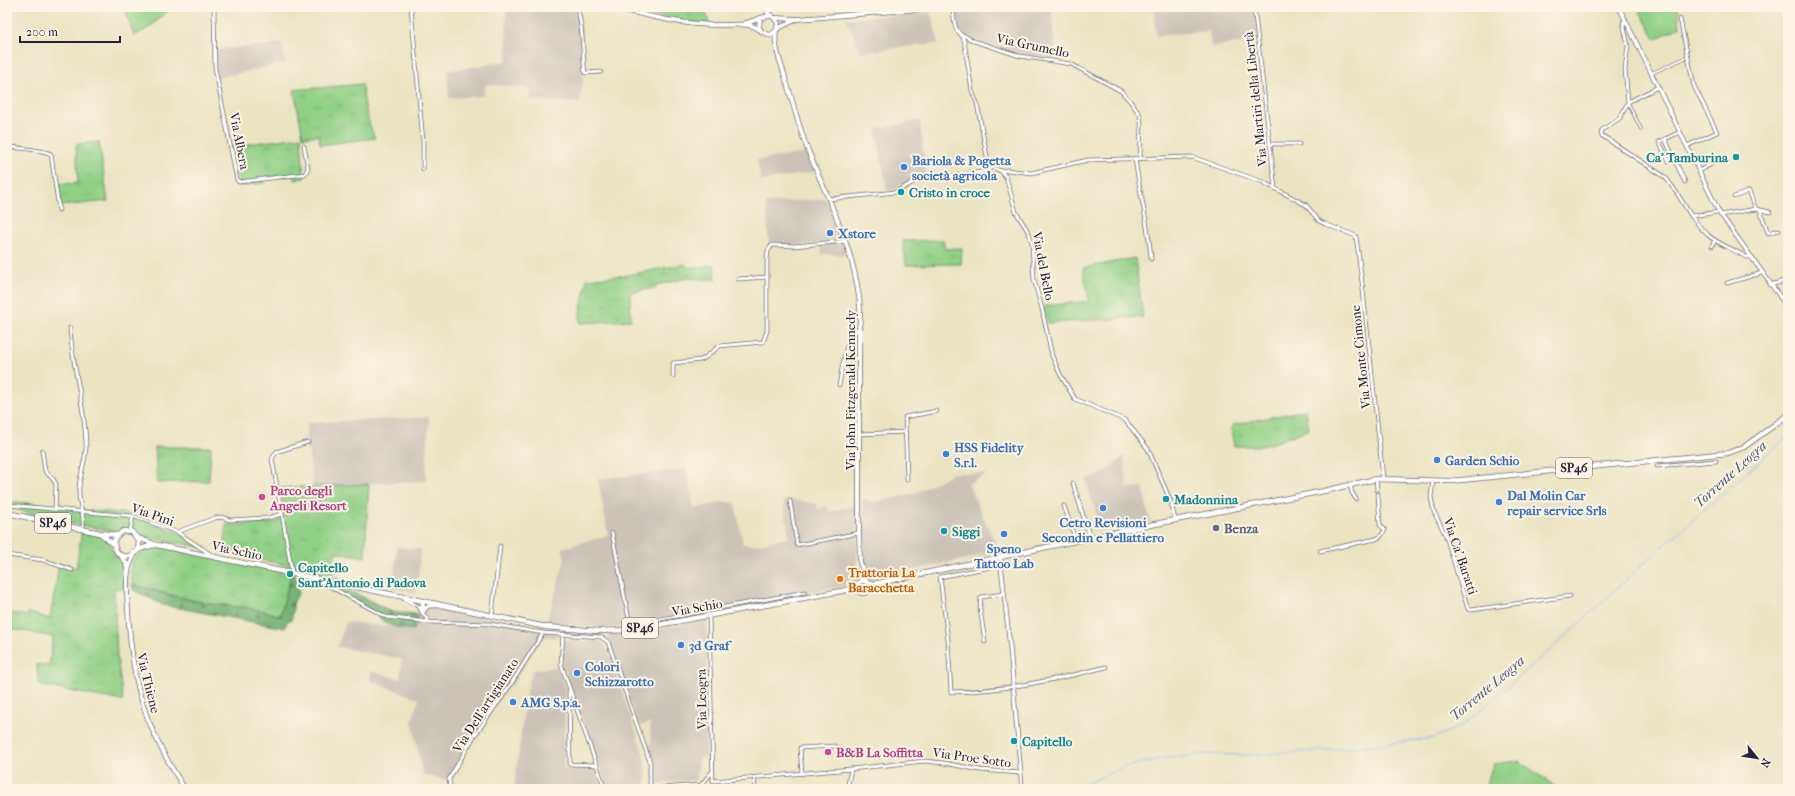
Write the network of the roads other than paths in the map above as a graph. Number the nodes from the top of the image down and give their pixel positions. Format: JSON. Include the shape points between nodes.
{"nodes":[{"id":1,"x":214,"y":7,"type":"edge"},
{"id":2,"x":411,"y":7,"type":"edge"},
{"id":3,"x":578,"y":7,"type":"edge"},
{"id":4,"x":611,"y":7,"type":"edge"},
{"id":5,"x":764,"y":7,"type":"edge"},
{"id":6,"x":841,"y":7,"type":"edge"},
{"id":7,"x":862,"y":7,"type":"edge"},
{"id":8,"x":944,"y":7,"type":"edge"},
{"id":9,"x":953,"y":7,"type":"edge"},
{"id":10,"x":1254,"y":7,"type":"edge"},
{"id":11,"x":1619,"y":7,"type":"edge"},
{"id":12,"x":774,"y":17,"type":"junction"},
{"id":13,"x":761,"y":18,"type":"junction"},
{"id":14,"x":798,"y":19,"type":"junction"},
{"id":15,"x":1680,"y":19,"type":"dead end"},
{"id":16,"x":1625,"y":21,"type":"junction"},
{"id":17,"x":744,"y":24,"type":"junction"},
{"id":18,"x":760,"y":30,"type":"junction"},
{"id":19,"x":777,"y":30,"type":"junction"},
{"id":20,"x":962,"y":34,"type":"junction"},
{"id":21,"x":768,"y":35,"type":"junction"},
{"id":22,"x":776,"y":45,"type":"junction"},
{"id":23,"x":1687,"y":57,"type":"junction"},
{"id":24,"x":601,"y":72,"type":"dead end"},
{"id":25,"x":1651,"y":73,"type":"junction"},
{"id":26,"x":1658,"y":87,"type":"junction"},
{"id":27,"x":1628,"y":102,"type":"junction"},
{"id":28,"x":1641,"y":128,"type":"dead end"},
{"id":29,"x":1680,"y":132,"type":"junction"},
{"id":30,"x":1665,"y":139,"type":"junction"},
{"id":31,"x":1270,"y":144,"type":"junction"},
{"id":32,"x":1299,"y":144,"type":"dead end"},
{"id":33,"x":7,"y":146,"type":"edge"},
{"id":34,"x":304,"y":146,"type":"dead end"},
{"id":35,"x":1687,"y":146,"type":"junction"},
{"id":36,"x":1135,"y":158,"type":"junction"},
{"id":37,"x":1140,"y":158,"type":"junction"},
{"id":38,"x":1674,"y":159,"type":"junction"},
{"id":39,"x":1720,"y":159,"type":"dead end"},
{"id":40,"x":992,"y":167,"type":"junction"},
{"id":41,"x":423,"y":169,"type":"dead end"},
{"id":42,"x":1001,"y":171,"type":"junction"},
{"id":43,"x":1699,"y":171,"type":"junction"},
{"id":44,"x":1685,"y":182,"type":"dead end"},
{"id":45,"x":1275,"y":188,"type":"junction"},
{"id":46,"x":1734,"y":197,"type":"dead end"},
{"id":47,"x":829,"y":199,"type":"junction"},
{"id":48,"x":1756,"y":209,"type":"junction"},
{"id":49,"x":59,"y":210,"type":"dead end"},
{"id":50,"x":1760,"y":210,"type":"junction"},
{"id":51,"x":1770,"y":212,"type":"dead end"},
{"id":52,"x":1720,"y":214,"type":"junction"},
{"id":53,"x":1691,"y":216,"type":"junction"},
{"id":54,"x":1779,"y":230,"type":"dead end"},
{"id":55,"x":1715,"y":240,"type":"junction"},
{"id":56,"x":846,"y":241,"type":"junction"},
{"id":57,"x":1712,"y":246,"type":"dead end"},
{"id":58,"x":1750,"y":257,"type":"junction"},
{"id":59,"x":1151,"y":259,"type":"dead end"},
{"id":60,"x":1762,"y":273,"type":"junction"},
{"id":61,"x":767,"y":277,"type":"junction"},
{"id":62,"x":738,"y":279,"type":"dead end"},
{"id":63,"x":1788,"y":280,"type":"edge"},
{"id":64,"x":1727,"y":283,"type":"dead end"},
{"id":65,"x":1770,"y":285,"type":"junction"},
{"id":66,"x":1788,"y":308,"type":"edge"},
{"id":67,"x":70,"y":328,"type":"dead end"},
{"id":68,"x":859,"y":328,"type":"junction"},
{"id":69,"x":673,"y":376,"type":"dead end"},
{"id":70,"x":839,"y":385,"type":"dead end"},
{"id":71,"x":937,"y":411,"type":"dead end"},
{"id":72,"x":1788,"y":415,"type":"edge"},
{"id":73,"x":905,"y":432,"type":"junction"},
{"id":74,"x":859,"y":434,"type":"junction"},
{"id":75,"x":308,"y":442,"type":"dead end"},
{"id":76,"x":42,"y":450,"type":"dead end"},
{"id":77,"x":1716,"y":461,"type":"dead end"},
{"id":78,"x":1658,"y":466,"type":"dead end"},
{"id":79,"x":1382,"y":478,"type":"junction"},
{"id":80,"x":1376,"y":479,"type":"junction"},
{"id":81,"x":907,"y":480,"type":"dead end"},
{"id":82,"x":1433,"y":481,"type":"junction"},
{"id":83,"x":1073,"y":483,"type":"dead end"},
{"id":84,"x":1350,"y":484,"type":"junction"},
{"id":85,"x":1356,"y":499,"type":"dead end"},
{"id":86,"x":790,"y":501,"type":"dead end"},
{"id":87,"x":7,"y":505,"type":"edge"},
{"id":88,"x":1064,"y":506,"type":"dead end"},
{"id":89,"x":55,"y":509,"type":"junction"},
{"id":90,"x":83,"y":512,"type":"junction"},
{"id":91,"x":7,"y":513,"type":"edge"},
{"id":92,"x":282,"y":514,"type":"junction"},
{"id":93,"x":133,"y":516,"type":"junction"},
{"id":94,"x":1175,"y":520,"type":"junction"},
{"id":95,"x":83,"y":526,"type":"dead end"},
{"id":96,"x":130,"y":531,"type":"junction"},
{"id":97,"x":176,"y":532,"type":"junction"},
{"id":98,"x":100,"y":533,"type":"junction"},
{"id":99,"x":612,"y":533,"type":"dead end"},
{"id":100,"x":860,"y":533,"type":"junction"},
{"id":101,"x":117,"y":535,"type":"junction"},
{"id":102,"x":138,"y":538,"type":"junction"},
{"id":103,"x":1090,"y":538,"type":"junction"},
{"id":104,"x":1076,"y":541,"type":"junction"},
{"id":105,"x":114,"y":545,"type":"junction"},
{"id":106,"x":157,"y":545,"type":"junction"},
{"id":107,"x":500,"y":546,"type":"dead end"},
{"id":108,"x":1320,"y":551,"type":"dead end"},
{"id":109,"x":136,"y":552,"type":"junction"},
{"id":110,"x":120,"y":554,"type":"junction"},
{"id":111,"x":7,"y":555,"type":"edge"},
{"id":112,"x":214,"y":556,"type":"junction"},
{"id":113,"x":1000,"y":556,"type":"junction"},
{"id":114,"x":1001,"y":565,"type":"junction"},
{"id":115,"x":72,"y":570,"type":"dead end"},
{"id":116,"x":128,"y":573,"type":"junction"},
{"id":117,"x":292,"y":573,"type":"junction"},
{"id":118,"x":313,"y":577,"type":"junction"},
{"id":119,"x":863,"y":582,"type":"junction"},
{"id":120,"x":874,"y":584,"type":"junction"},
{"id":121,"x":869,"y":588,"type":"junction"},
{"id":122,"x":852,"y":589,"type":"junction"},
{"id":123,"x":858,"y":591,"type":"junction"},
{"id":124,"x":805,"y":592,"type":"dead end"},
{"id":125,"x":387,"y":593,"type":"junction"},
{"id":126,"x":1004,"y":594,"type":"junction"},
{"id":127,"x":1570,"y":596,"type":"dead end"},
{"id":128,"x":423,"y":601,"type":"junction"},
{"id":129,"x":451,"y":607,"type":"junction"},
{"id":130,"x":422,"y":611,"type":"junction"},
{"id":131,"x":492,"y":615,"type":"junction"},
{"id":132,"x":709,"y":616,"type":"junction"},
{"id":133,"x":429,"y":622,"type":"junction"},
{"id":134,"x":630,"y":628,"type":"junction"},
{"id":135,"x":543,"y":633,"type":"junction"},
{"id":136,"x":563,"y":634,"type":"junction"},
{"id":137,"x":985,"y":642,"type":"dead end"},
{"id":138,"x":1106,"y":667,"type":"dead end"},
{"id":139,"x":1013,"y":686,"type":"junction"},
{"id":140,"x":569,"y":687,"type":"junction"},
{"id":141,"x":836,"y":746,"type":"dead end"},
{"id":142,"x":597,"y":765,"type":"junction"},
{"id":143,"x":851,"y":770,"type":"junction"},
{"id":144,"x":712,"y":772,"type":"junction"},
{"id":145,"x":1020,"y":773,"type":"junction"},
{"id":146,"x":802,"y":774,"type":"junction"},
{"id":147,"x":755,"y":778,"type":"junction"},
{"id":148,"x":713,"y":781,"type":"joint"},
{"id":149,"x":185,"y":789,"type":"edge"},
{"id":150,"x":450,"y":789,"type":"edge"},
{"id":151,"x":605,"y":789,"type":"edge"},
{"id":152,"x":649,"y":789,"type":"edge"},
{"id":153,"x":754,"y":789,"type":"edge"},
{"id":154,"x":847,"y":789,"type":"edge"},
{"id":155,"x":1022,"y":789,"type":"edge"}],
"edges":[{"from":1,"to":34,"type":"street","name":"Via Albera","via":[[215,68],[237,180],[258,181],[305,174],[308,168]]},
{"from":2,"to":41,"type":"street"},
{"from":3,"to":24,"type":"street","via":[[583,30],[584,73]]},
{"from":4,"to":17,"type":"main road","via":[[684,23]]},
{"from":5,"to":12,"type":"main road"},
{"from":5,"to":13,"type":"main road"},
{"from":6,"to":7,"type":"street"},
{"from":8,"to":14,"type":"main road"},
{"from":9,"to":20,"type":"street","via":[[954,24]]},
{"from":10,"to":31,"type":"street","name":"Via Martiri della Libertà"},
{"from":11,"to":16,"type":"street"},
{"from":12,"to":13,"type":"main road"},
{"from":12,"to":14,"type":"main road"},
{"from":12,"to":19,"type":"main road","via":[[778,23]]},
{"from":13,"to":17,"type":"main road"},
{"from":13,"to":18,"type":"main road"},
{"from":14,"to":19,"type":"main road"},
{"from":15,"to":23,"type":"street"},
{"from":16,"to":25,"type":"street"},
{"from":16,"to":27,"type":"street","via":[[1623,22],[1628,46],[1625,69]]},
{"from":17,"to":18,"type":"main road"},
{"from":18,"to":21,"type":"main road"},
{"from":19,"to":21,"type":"main road"},
{"from":19,"to":22,"type":"main road","name":"Via John Fitzgerald Kennedy"},
{"from":20,"to":37,"type":"street","name":"Via Grumello","via":[[974,41],[1020,56],[1072,64],[1121,91],[1140,115]]},
{"from":20,"to":40,"type":"street","via":[[986,155]]},
{"from":21,"to":22,"type":"main road","name":"Via John Fitzgerald Kennedy"},
{"from":22,"to":47,"type":"main road","name":"Via John Fitzgerald Kennedy","via":[[806,147]]},
{"from":23,"to":25,"type":"street"},
{"from":23,"to":35,"type":"street","via":[[1694,86],[1717,132]]},
{"from":25,"to":26,"type":"street"},
{"from":26,"to":27,"type":"street"},
{"from":26,"to":29,"type":"street"},
{"from":27,"to":28,"type":"street"},
{"from":27,"to":53,"type":"street","via":[[1620,118],[1600,134],[1665,177]]},
{"from":29,"to":30,"type":"street"},
{"from":29,"to":35,"type":"street"},
{"from":30,"to":38,"type":"street"},
{"from":30,"to":38,"type":"street","via":[[1660,142],[1669,161]]},
{"from":31,"to":32,"type":"street"},
{"from":31,"to":45,"type":"street","name":"Via Martiri della Libertà"},
{"from":33,"to":49,"type":"street","via":[[51,154]]},
{"from":35,"to":43,"type":"street"},
{"from":36,"to":37,"type":"street"},
{"from":36,"to":42,"type":"street","via":[[1088,160],[1031,173]]},
{"from":36,"to":59,"type":"street"},
{"from":37,"to":45,"type":"street","via":[[1192,157]]},
{"from":38,"to":44,"type":"street"},
{"from":39,"to":43,"type":"street"},
{"from":40,"to":42,"type":"street"},
{"from":40,"to":47,"type":"street","via":[[986,171],[964,175],[917,180],[896,192]]},
{"from":42,"to":94,"type":"street","name":"Via del Bello","via":[[1006,177],[1016,212],[1029,233],[1034,280],[1052,356],[1060,374],[1076,399],[1125,420],[1148,448],[1171,502]]},
{"from":43,"to":52,"type":"street"},
{"from":45,"to":79,"type":"street","name":"Via Monte Cimone","via":[[1306,205],[1319,221],[1356,236]]},
{"from":46,"to":48,"type":"street","via":[[1749,191]]},
{"from":47,"to":56,"type":"main road","name":"Via John Fitzgerald Kennedy"},
{"from":48,"to":50,"type":"street"},
{"from":48,"to":52,"type":"street"},
{"from":50,"to":51,"type":"street"},
{"from":50,"to":54,"type":"street","via":[[1768,233]]},
{"from":52,"to":53,"type":"street"},
{"from":52,"to":58,"type":"street"},
{"from":53,"to":55,"type":"street"},
{"from":55,"to":57,"type":"street"},
{"from":55,"to":58,"type":"street"},
{"from":56,"to":61,"type":"street","via":[[794,246],[772,245],[768,251]]},
{"from":56,"to":68,"type":"main road","name":"Via John Fitzgerald Kennedy","via":[[859,292],[862,315]]},
{"from":58,"to":60,"type":"street"},
{"from":60,"to":64,"type":"street"},
{"from":60,"to":65,"type":"street"},
{"from":61,"to":62,"type":"street"},
{"from":61,"to":69,"type":"street","via":[[767,331],[763,342],[719,346],[701,360],[673,363]]},
{"from":63,"to":65,"type":"street"},
{"from":65,"to":66,"type":"street"},
{"from":67,"to":90,"type":"street","via":[[86,448],[78,491]]},
{"from":68,"to":70,"type":"street","via":[[846,348]]},
{"from":68,"to":74,"type":"main road","name":"Via John Fitzgerald Kennedy"},
{"from":71,"to":73,"type":"street","via":[[906,416]]},
{"from":72,"to":82,"type":"main road","number":"SP46","via":[[1744,447],[1728,453]]},
{"from":73,"to":74,"type":"street"},
{"from":73,"to":81,"type":"street"},
{"from":74,"to":100,"type":"main road","name":"Via John Fitzgerald Kennedy"},
{"from":75,"to":92,"type":"street","via":[[276,452],[272,459]]},
{"from":76,"to":89,"type":"street","via":[[45,471],[56,484]]},
{"from":77,"to":78,"type":"street"},
{"from":79,"to":80,"type":"main road","number":"SP46"},
{"from":79,"to":82,"type":"main road","number":"SP46"},
{"from":80,"to":84,"type":"main road","number":"SP46"},
{"from":80,"to":108,"type":"street","via":[[1380,525],[1385,530],[1381,536]]},
{"from":82,"to":127,"type":"street","name":"Via Ca' Baratti","via":[[1431,497],[1434,512],[1446,536],[1468,609]]},
{"from":83,"to":103,"type":"street"},
{"from":84,"to":85,"type":"street"},
{"from":84,"to":94,"type":"main road","number":"SP46"},
{"from":86,"to":100,"type":"street","via":[[797,545]]},
{"from":87,"to":89,"type":"street","name":"Via Pini"},
{"from":88,"to":104,"type":"street"},
{"from":89,"to":90,"type":"street","name":"Via Pini"},
{"from":90,"to":93,"type":"street","name":"Via Pini"},
{"from":90,"to":95,"type":"street"},
{"from":91,"to":98,"type":"main road","number":"SP46"},
{"from":92,"to":97,"type":"street","via":[[268,518],[215,518]]},
{"from":92,"to":117,"type":"street"},
{"from":93,"to":96,"type":"street"},
{"from":93,"to":97,"type":"street","name":"Via Pini"},
{"from":94,"to":103,"type":"main road","number":"SP46"},
{"from":96,"to":101,"type":"main road","number":"SP46","via":[[123,531]]},
{"from":96,"to":102,"type":"main road","number":"SP46"},
{"from":97,"to":112,"type":"street","name":"Via Pini"},
{"from":98,"to":101,"type":"main road","number":"SP46"},
{"from":98,"to":105,"type":"main road","number":"SP46"},
{"from":99,"to":134,"type":"street"},
{"from":100,"to":119,"type":"main road","name":"Via John Fitzgerald Kennedy"},
{"from":101,"to":105,"type":"main road"},
{"from":102,"to":106,"type":"main road","number":"SP46"},
{"from":102,"to":109,"type":"main road","via":[[140,544]]},
{"from":103,"to":104,"type":"main road","number":"SP46"},
{"from":104,"to":113,"type":"main road","number":"SP46"},
{"from":105,"to":110,"type":"main road","number":"SP46"},
{"from":106,"to":109,"type":"main road","number":"SP46"},
{"from":106,"to":112,"type":"main road","name":"Via Schio","number":"SP46"},
{"from":107,"to":131,"type":"street"},
{"from":109,"to":110,"type":"main road","number":"SP46","via":[[129,556]]},
{"from":109,"to":116,"type":"main road","name":"Via Thiene","via":[[130,561]]},
{"from":110,"to":116,"type":"main road","name":"Via Thiene","via":[[126,563]]},
{"from":111,"to":115,"type":"street","via":[[43,560]]},
{"from":112,"to":117,"type":"main road","name":"Via Schio","number":"SP46"},
{"from":113,"to":114,"type":"street"},
{"from":113,"to":120,"type":"main road","number":"SP46"},
{"from":114,"to":126,"type":"street"},
{"from":114,"to":139,"type":"street","via":[[940,577],[951,692]]},
{"from":116,"to":149,"type":"main road","name":"Via Thiene","via":[[130,652],[140,698],[156,740]]},
{"from":117,"to":118,"type":"main road","name":"Via Schio","number":"SP46"},
{"from":118,"to":125,"type":"main road","name":"Via Schio","number":"SP46"},
{"from":118,"to":133,"type":"street","name":"Via Schio","via":[[386,618]]},
{"from":119,"to":120,"type":"main road","number":"SP46"},
{"from":119,"to":121,"type":"main road"},
{"from":119,"to":122,"type":"main road","name":"Via Schio","number":"SP46"},
{"from":119,"to":123,"type":"main road"},
{"from":120,"to":121,"type":"main road","number":"SP46"},
{"from":121,"to":123,"type":"main road","number":"SP46","via":[[864,593]]},
{"from":122,"to":123,"type":"main road","name":"Via Schio","number":"SP46"},
{"from":122,"to":132,"type":"main road","name":"Via Schio","number":"SP46"},
{"from":124,"to":134,"type":"street","name":"Via Schio"},
{"from":125,"to":128,"type":"main road","name":"Via Schio","number":"SP46"},
{"from":125,"to":130,"type":"street","name":"Via Schio","via":[[412,602]]},
{"from":126,"to":137,"type":"street","via":[[981,597]]},
{"from":126,"to":139,"type":"street"},
{"from":128,"to":129,"type":"main road","name":"Via Schio","number":"SP46"},
{"from":128,"to":130,"type":"street"},
{"from":129,"to":130,"type":"street","name":"Via Schio","via":[[428,606]]},
{"from":129,"to":131,"type":"main road","name":"Via Schio","number":"SP46"},
{"from":130,"to":133,"type":"street","name":"Via Schio"},
{"from":131,"to":134,"type":"main road","name":"Via Schio","number":"SP46","via":[[546,627],[599,631]]},
{"from":132,"to":134,"type":"main road","name":"Via Schio","number":"SP46"},
{"from":132,"to":144,"type":"street","name":"Via Leogra"},
{"from":133,"to":135,"type":"street","name":"Via Schio","via":[[490,624]]},
{"from":135,"to":136,"type":"street","name":"Via Schio"},
{"from":135,"to":150,"type":"street","name":"Via Dell'artigianato","via":[[473,738],[449,779]]},
{"from":136,"to":140,"type":"street","via":[[561,664]]},
{"from":136,"to":152,"type":"street","name":"Via Schio","via":[[601,637],[608,642],[650,762]]},
{"from":138,"to":139,"type":"street"},
{"from":139,"to":145,"type":"street"},
{"from":140,"to":142,"type":"street"},
{"from":140,"to":142,"type":"street","via":[[570,764]]},
{"from":141,"to":146,"type":"street","via":[[800,748]]},
{"from":142,"to":151,"type":"street"},
{"from":143,"to":145,"type":"street","name":"Via Proe Sotto","via":[[925,761],[980,770]]},
{"from":143,"to":146,"type":"street","name":"Via Proe Sotto"},
{"from":143,"to":154,"type":"street"},
{"from":144,"to":148,"type":"street","name":"Via Leogra"},
{"from":144,"to":152,"type":"street","via":[[700,785]]},
{"from":145,"to":155,"type":"street"},
{"from":146,"to":147,"type":"street","name":"Via Proe Sotto"},
{"from":147,"to":148,"type":"street","name":"Via Proe Sotto"},
{"from":147,"to":153,"type":"street"}]}
